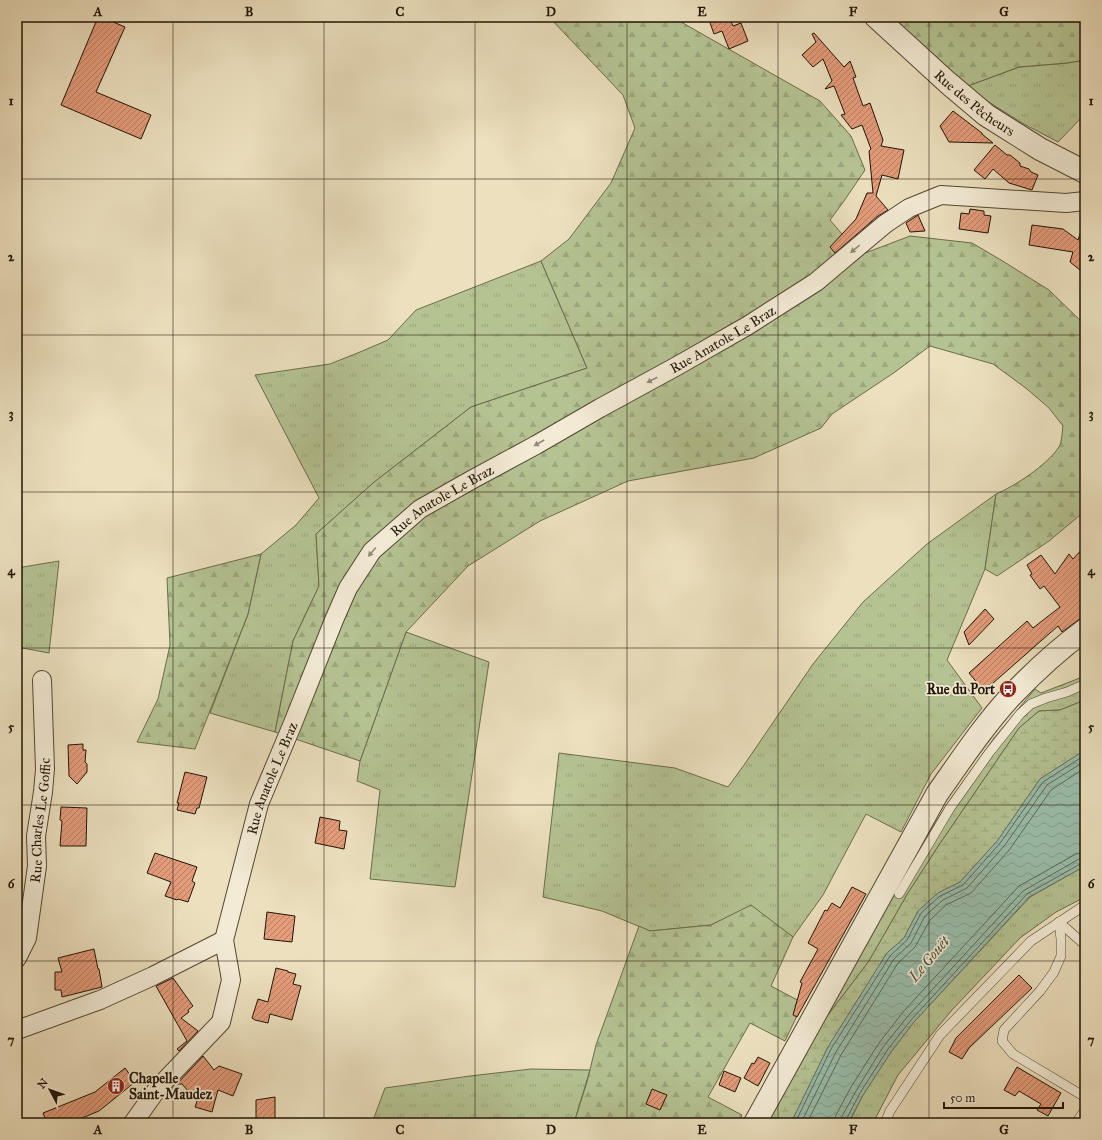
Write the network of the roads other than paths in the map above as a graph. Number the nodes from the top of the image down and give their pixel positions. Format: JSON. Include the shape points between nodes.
{"nodes":[{"id":1,"x":876,"y":17,"type":"edge"},
{"id":2,"x":1085,"y":172,"type":"edge"},
{"id":3,"x":1085,"y":201,"type":"edge"},
{"id":4,"x":1085,"y":630,"type":"edge"},
{"id":5,"x":42,"y":680,"type":"dead end"},
{"id":6,"x":1085,"y":684,"type":"edge"},
{"id":7,"x":899,"y":894,"type":"dead end"},
{"id":8,"x":1085,"y":905,"type":"edge"},
{"id":9,"x":1059,"y":922,"type":"junction"},
{"id":10,"x":224,"y":940,"type":"junction"},
{"id":11,"x":1085,"y":945,"type":"edge"},
{"id":12,"x":17,"y":958,"type":"edge"},
{"id":13,"x":17,"y":1030,"type":"edge"},
{"id":14,"x":1085,"y":1097,"type":"edge"},
{"id":15,"x":1085,"y":1110,"type":"edge"},
{"id":16,"x":134,"y":1123,"type":"edge"},
{"id":17,"x":755,"y":1123,"type":"edge"},
{"id":18,"x":885,"y":1123,"type":"edge"},
{"id":19,"x":1076,"y":1123,"type":"edge"}],
"edges":[{"from":1,"to":2,"type":"street","name":"Rue des Pêcheurs","via":[[986,115],[1040,149]]},
{"from":3,"to":10,"type":"street","name":"Rue Anatole Le Braz","one_way":true,"via":[[1066,203],[941,195],[910,208],[885,224],[816,282],[747,326],[420,509],[372,551],[348,588],[259,804]]},
{"from":4,"to":17,"type":"street","via":[[1042,666],[1012,696],[971,745],[937,794]]},
{"from":5,"to":12,"type":"street","name":"Rue Charles Le Goffic","via":[[45,769],[36,836],[37,866],[27,938]]},
{"from":6,"to":7,"type":"lane","via":[[1031,704],[1020,714],[950,808]]},
{"from":8,"to":9,"type":"lane"},
{"from":9,"to":11,"type":"lane"},
{"from":9,"to":14,"type":"lane","via":[[1061,956],[1054,972],[1004,1030],[1002,1041],[1013,1054]]},
{"from":9,"to":18,"type":"lane","via":[[1031,941],[940,1035],[890,1111]]},
{"from":10,"to":13,"type":"street","via":[[100,1000]]},
{"from":10,"to":16,"type":"street","via":[[231,980],[221,1022],[158,1088]]},
{"from":15,"to":19,"type":"lane"}]}
